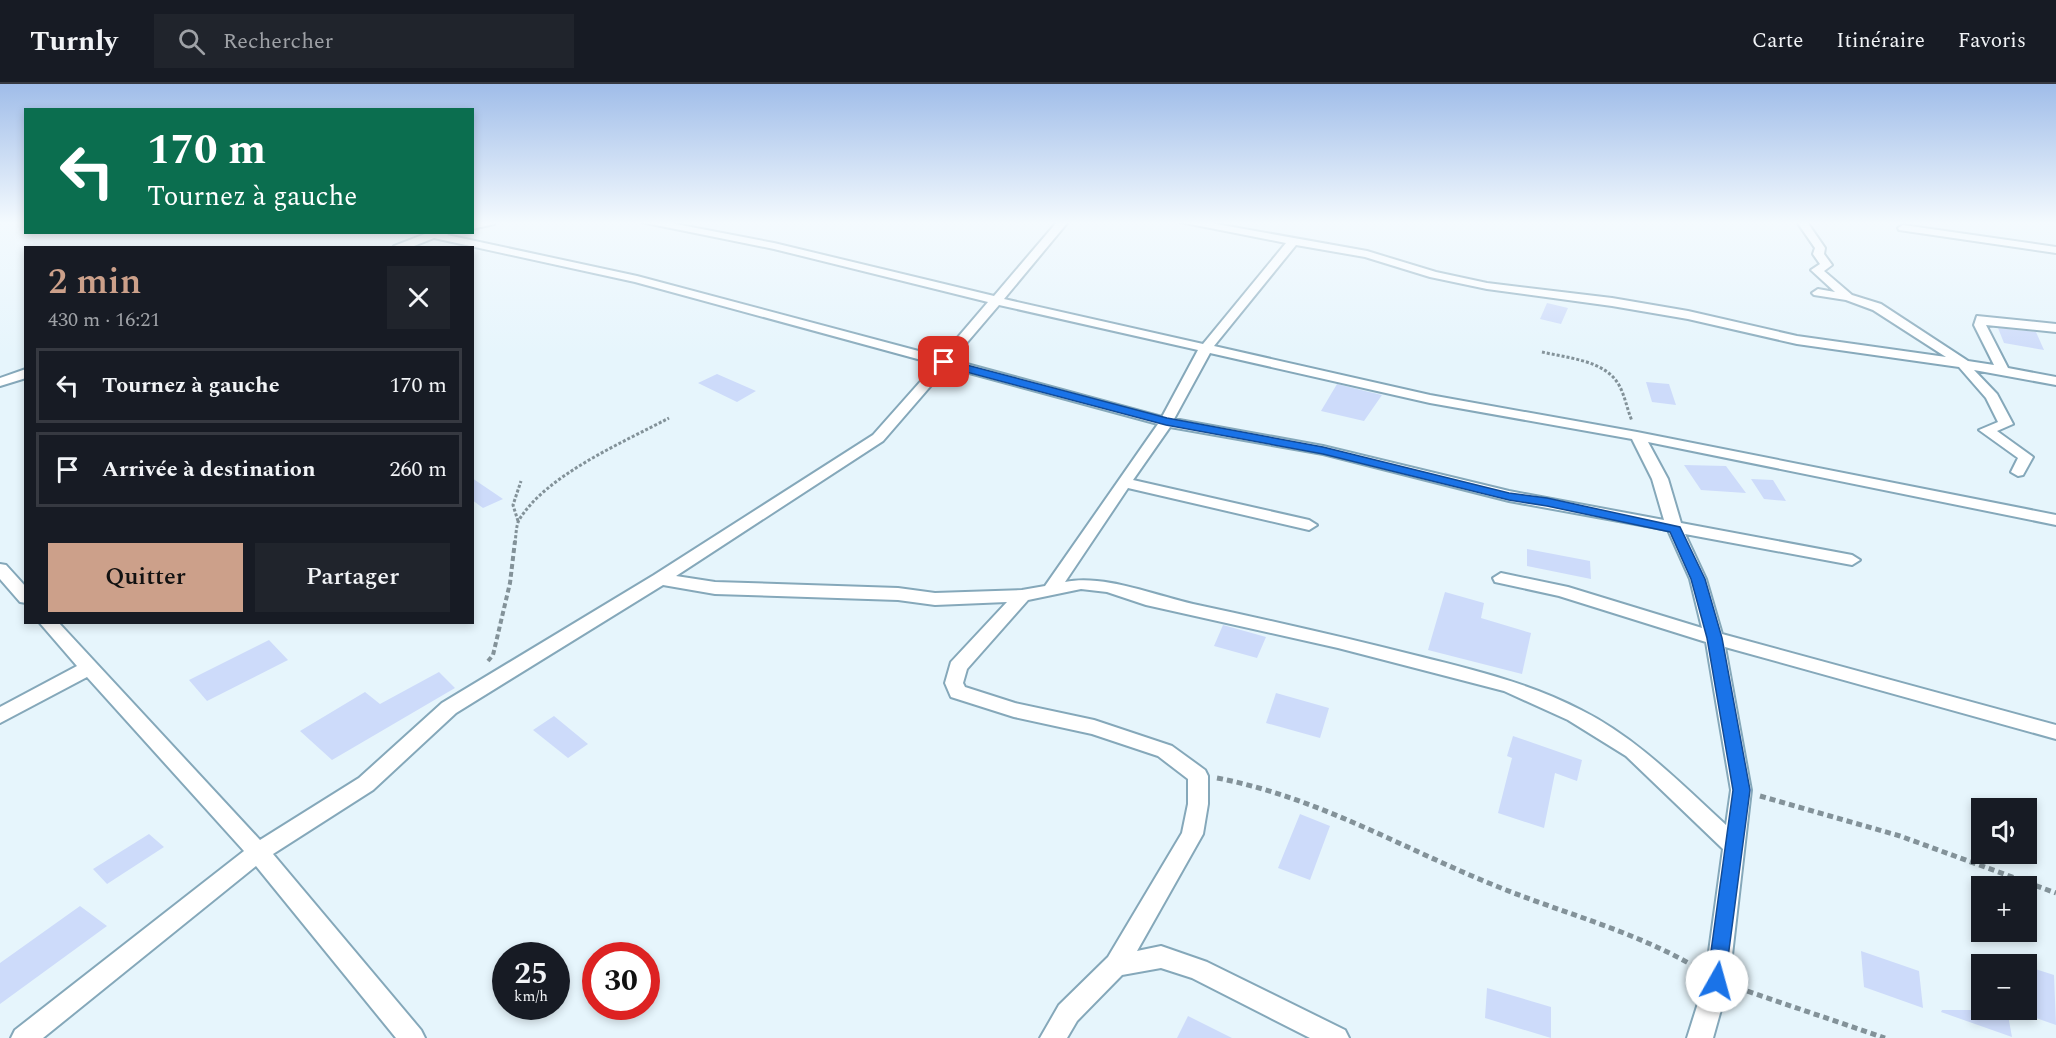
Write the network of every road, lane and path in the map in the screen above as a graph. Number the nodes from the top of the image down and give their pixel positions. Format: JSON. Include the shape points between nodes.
{"nodes":[{"id":1,"x":582,"y":267,"type":"edge"},
{"id":2,"x":858,"y":267,"type":"edge"},
{"id":3,"x":1026,"y":267,"type":"edge"},
{"id":4,"x":1273,"y":267,"type":"edge"},
{"id":5,"x":1410,"y":267,"type":"edge"},
{"id":6,"x":1824,"y":267,"type":"edge"},
{"id":7,"x":1818,"y":293,"type":"dead end"},
{"id":8,"x":1848,"y":297,"type":"junction"},
{"id":9,"x":998,"y":301,"type":"junction"},
{"id":10,"x":2056,"y":328,"type":"edge"},
{"id":11,"x":1206,"y":348,"type":"junction"},
{"id":12,"x":1542,"y":352,"type":"dead end"},
{"id":13,"x":944,"y":362,"type":"junction"},
{"id":14,"x":1964,"y":363,"type":"junction"},
{"id":15,"x":2003,"y":371,"type":"junction"},
{"id":16,"x":24,"y":375,"type":"edge"},
{"id":17,"x":2056,"y":381,"type":"edge"},
{"id":18,"x":0,"y":382,"type":"edge"},
{"id":19,"x":669,"y":418,"type":"dead end"},
{"id":20,"x":1166,"y":422,"type":"junction"},
{"id":21,"x":1637,"y":436,"type":"junction"},
{"id":22,"x":2018,"y":472,"type":"dead end"},
{"id":23,"x":521,"y":481,"type":"dead end"},
{"id":24,"x":1125,"y":483,"type":"junction"},
{"id":25,"x":518,"y":520,"type":"junction"},
{"id":26,"x":2056,"y":520,"type":"edge"},
{"id":27,"x":1309,"y":525,"type":"dead end"},
{"id":28,"x":1675,"y":530,"type":"junction"},
{"id":29,"x":1852,"y":561,"type":"dead end"},
{"id":30,"x":0,"y":569,"type":"edge"},
{"id":31,"x":1501,"y":578,"type":"dead end"},
{"id":32,"x":660,"y":579,"type":"junction"},
{"id":33,"x":1052,"y":588,"type":"junction"},
{"id":34,"x":24,"y":596,"type":"edge"},
{"id":35,"x":1022,"y":596,"type":"junction"},
{"id":36,"x":48,"y":624,"type":"edge"},
{"id":37,"x":1714,"y":638,"type":"junction"},
{"id":38,"x":486,"y":664,"type":"dead end"},
{"id":39,"x":87,"y":669,"type":"junction"},
{"id":40,"x":0,"y":716,"type":"edge"},
{"id":41,"x":2056,"y":732,"type":"edge"},
{"id":42,"x":1198,"y":776,"type":"junction"},
{"id":43,"x":1741,"y":790,"type":"junction"},
{"id":44,"x":1734,"y":846,"type":"junction"},
{"id":45,"x":258,"y":852,"type":"junction"},
{"id":46,"x":2056,"y":893,"type":"edge"},
{"id":47,"x":1116,"y":965,"type":"junction"},
{"id":48,"x":1717,"y":981,"type":"junction"},
{"id":49,"x":24,"y":1038,"type":"edge"},
{"id":50,"x":412,"y":1038,"type":"edge"},
{"id":51,"x":1053,"y":1038,"type":"edge"},
{"id":52,"x":1336,"y":1038,"type":"edge"},
{"id":53,"x":1700,"y":1038,"type":"edge"},
{"id":54,"x":1885,"y":1038,"type":"edge"}],
"edges":[{"from":1,"to":13,"type":"street"},
{"from":2,"to":9,"type":"street"},
{"from":3,"to":9,"type":"street"},
{"from":4,"to":11,"type":"street"},
{"from":5,"to":14,"type":"street","via":[[1477,284],[1688,315],[1797,340]]},
{"from":6,"to":8,"type":"street","via":[[1818,270]]},
{"from":7,"to":8,"type":"street"},
{"from":8,"to":14,"type":"street","via":[[1878,307]]},
{"from":9,"to":11,"type":"street"},
{"from":9,"to":13,"type":"street"},
{"from":10,"to":15,"type":"street","via":[[1981,319]]},
{"from":11,"to":20,"type":"street"},
{"from":11,"to":21,"type":"street","via":[[1430,399]]},
{"from":12,"to":21,"type":"path","via":[[1606,372],[1618,383]]},
{"from":13,"to":20,"type":"street"},
{"from":13,"to":32,"type":"street","via":[[878,438]]},
{"from":14,"to":15,"type":"street"},
{"from":14,"to":22,"type":"street","via":[[1970,376],[1992,396],[2006,424],[1986,430],[2026,456]]},
{"from":15,"to":17,"type":"street"},
{"from":16,"to":18,"type":"street"},
{"from":19,"to":25,"type":"path","via":[[550,486]]},
{"from":20,"to":24,"type":"street"},
{"from":20,"to":28,"type":"street","via":[[1323,450],[1509,496]]},
{"from":21,"to":26,"type":"street"},
{"from":21,"to":28,"type":"street","via":[[1660,479]]},
{"from":23,"to":25,"type":"path","via":[[513,506]]},
{"from":24,"to":27,"type":"street"},
{"from":24,"to":33,"type":"street"},
{"from":25,"to":38,"type":"path","via":[[510,583],[493,655]]},
{"from":28,"to":29,"type":"street"},
{"from":28,"to":37,"type":"street","via":[[1698,579]]},
{"from":30,"to":34,"type":"street"},
{"from":31,"to":37,"type":"street","via":[[1562,591]]},
{"from":32,"to":35,"type":"street","via":[[716,588],[935,598]]},
{"from":32,"to":45,"type":"street","via":[[449,708],[366,784]]},
{"from":33,"to":35,"type":"street"},
{"from":33,"to":44,"type":"street","via":[[1108,586],[1146,599],[1509,686],[1575,715],[1633,751]]},
{"from":35,"to":42,"type":"street","via":[[958,667],[954,683],[958,692],[1145,744],[1165,751]]},
{"from":36,"to":39,"type":"street"},
{"from":37,"to":41,"type":"street"},
{"from":37,"to":43,"type":"street"},
{"from":39,"to":40,"type":"street"},
{"from":39,"to":45,"type":"street"},
{"from":42,"to":47,"type":"street","via":[[1192,834]]},
{"from":42,"to":48,"type":"path","via":[[1252,783],[1320,807],[1478,878],[1668,951]]},
{"from":43,"to":44,"type":"street"},
{"from":43,"to":46,"type":"path","via":[[1900,836]]},
{"from":44,"to":48,"type":"street"},
{"from":45,"to":49,"type":"street"},
{"from":45,"to":50,"type":"street"},
{"from":47,"to":51,"type":"street","via":[[1068,1013]]},
{"from":47,"to":52,"type":"street","via":[[1161,957],[1199,970]]},
{"from":48,"to":53,"type":"street"},
{"from":48,"to":54,"type":"path"}]}
